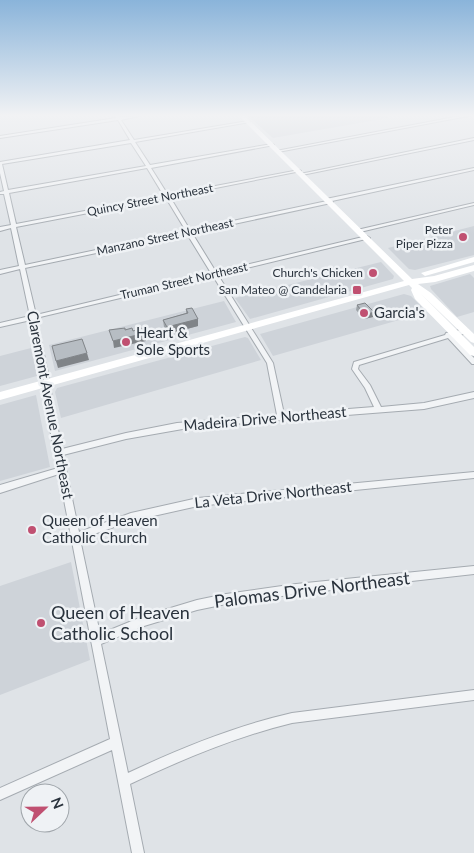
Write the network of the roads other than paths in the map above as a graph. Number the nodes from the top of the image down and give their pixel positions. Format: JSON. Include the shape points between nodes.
{"nodes":[{"id":1,"x":43,"y":156,"type":"edge"},
{"id":2,"x":141,"y":156,"type":"edge"},
{"id":3,"x":211,"y":156,"type":"edge"},
{"id":4,"x":283,"y":156,"type":"edge"},
{"id":5,"x":385,"y":156,"type":"edge"},
{"id":6,"x":0,"y":163,"type":"edge"},
{"id":7,"x":148,"y":167,"type":"junction"},
{"id":8,"x":474,"y":168,"type":"edge"},
{"id":9,"x":300,"y":172,"type":"junction"},
{"id":10,"x":3,"y":193,"type":"edge"},
{"id":11,"x":166,"y":197,"type":"junction"},
{"id":12,"x":330,"y":201,"type":"junction"},
{"id":13,"x":474,"y":204,"type":"edge"},
{"id":14,"x":14,"y":226,"type":"junction"},
{"id":15,"x":0,"y":229,"type":"edge"},
{"id":16,"x":360,"y":230,"type":"junction"},
{"id":17,"x":189,"y":232,"type":"junction"},
{"id":18,"x":367,"y":238,"type":"junction"},
{"id":19,"x":473,"y":266,"type":"edge"},
{"id":20,"x":23,"y":267,"type":"junction"},
{"id":21,"x":0,"y":272,"type":"edge"},
{"id":22,"x":215,"y":274,"type":"junction"},
{"id":23,"x":410,"y":282,"type":"junction"},
{"id":24,"x":33,"y":317,"type":"junction"},
{"id":25,"x":0,"y":325,"type":"edge"},
{"id":26,"x":247,"y":327,"type":"junction"},
{"id":27,"x":465,"y":331,"type":"junction"},
{"id":28,"x":451,"y":334,"type":"junction"},
{"id":29,"x":474,"y":340,"type":"edge"},
{"id":30,"x":474,"y":353,"type":"edge"},
{"id":31,"x":474,"y":362,"type":"edge"},
{"id":32,"x":47,"y":382,"type":"junction"},
{"id":33,"x":474,"y":395,"type":"edge"},
{"id":34,"x":0,"y":396,"type":"edge"},
{"id":35,"x":378,"y":408,"type":"junction"},
{"id":36,"x":281,"y":417,"type":"junction"},
{"id":37,"x":59,"y":453,"type":"junction"},
{"id":38,"x":62,"y":470,"type":"junction"},
{"id":39,"x":474,"y":475,"type":"edge"},
{"id":40,"x":0,"y":489,"type":"edge"},
{"id":41,"x":75,"y":536,"type":"junction"},
{"id":42,"x":474,"y":570,"type":"edge"},
{"id":43,"x":96,"y":641,"type":"junction"},
{"id":44,"x":474,"y":695,"type":"edge"},
{"id":45,"x":116,"y":742,"type":"junction"},
{"id":46,"x":124,"y":781,"type":"junction"},
{"id":47,"x":0,"y":794,"type":"edge"},
{"id":48,"x":138,"y":853,"type":"edge"}],
"edges":[{"from":1,"to":6,"type":"street"},
{"from":2,"to":7,"type":"street"},
{"from":3,"to":7,"type":"street"},
{"from":4,"to":9,"type":"main road"},
{"from":5,"to":9,"type":"street","name":"Quincy Street Northeast"},
{"from":6,"to":10,"type":"street","name":"Claremont Avenue Northeast"},
{"from":7,"to":10,"type":"street"},
{"from":7,"to":11,"type":"street"},
{"from":8,"to":12,"type":"street","name":"Manzano Street Northeast"},
{"from":9,"to":11,"type":"street","name":"Quincy Street Northeast"},
{"from":9,"to":12,"type":"main road"},
{"from":10,"to":14,"type":"street","name":"Claremont Avenue Northeast"},
{"from":11,"to":14,"type":"street","name":"Quincy Street Northeast"},
{"from":11,"to":17,"type":"street"},
{"from":12,"to":16,"type":"main road"},
{"from":12,"to":17,"type":"street","name":"Manzano Street Northeast"},
{"from":13,"to":16,"type":"street"},
{"from":14,"to":15,"type":"street","name":"Quincy Street Northeast"},
{"from":14,"to":20,"type":"street","name":"Claremont Avenue Northeast"},
{"from":16,"to":18,"type":"main road"},
{"from":17,"to":20,"type":"street","name":"Manzano Street Northeast"},
{"from":17,"to":22,"type":"street"},
{"from":18,"to":22,"type":"street","name":"Truman Street Northeast"},
{"from":18,"to":23,"type":"main road"},
{"from":19,"to":23,"type":"main road","via":[[435,279]]},
{"from":20,"to":21,"type":"street","name":"Manzano Street Northeast"},
{"from":20,"to":24,"type":"street","name":"Claremont Avenue Northeast"},
{"from":22,"to":24,"type":"street","name":"Truman Street Northeast"},
{"from":22,"to":26,"type":"street"},
{"from":23,"to":26,"type":"main road"},
{"from":23,"to":27,"type":"main road"},
{"from":23,"to":28,"type":"main road","via":[[418,297]]},
{"from":24,"to":25,"type":"street","name":"Truman Street Northeast"},
{"from":24,"to":32,"type":"street","name":"Claremont Avenue Northeast"},
{"from":26,"to":32,"type":"main road"},
{"from":26,"to":36,"type":"street","via":[[270,363]]},
{"from":27,"to":28,"type":"street"},
{"from":27,"to":29,"type":"main road"},
{"from":28,"to":30,"type":"main road"},
{"from":28,"to":31,"type":"street"},
{"from":28,"to":35,"type":"street","via":[[356,364],[355,370]]},
{"from":32,"to":34,"type":"main road"},
{"from":32,"to":37,"type":"street","name":"Claremont Avenue Northeast","via":[[46,392]]},
{"from":33,"to":35,"type":"street","name":"Madeira Drive Northeast","via":[[430,405]]},
{"from":35,"to":36,"type":"street","name":"Madeira Drive Northeast"},
{"from":36,"to":37,"type":"street","name":"Madeira Drive Northeast","via":[[163,428]]},
{"from":37,"to":38,"type":"street","name":"Claremont Avenue Northeast"},
{"from":38,"to":40,"type":"street"},
{"from":38,"to":41,"type":"street","name":"Claremont Avenue Northeast"},
{"from":39,"to":41,"type":"street","name":"La Veta Drive Northeast","via":[[206,501],[131,517]]},
{"from":41,"to":43,"type":"street","name":"Claremont Avenue Northeast"},
{"from":42,"to":43,"type":"street","name":"Palomas Drive Northeast","via":[[226,599],[144,622]]},
{"from":43,"to":45,"type":"street","name":"Claremont Avenue Northeast"},
{"from":44,"to":46,"type":"street","via":[[292,718],[209,743]]},
{"from":45,"to":46,"type":"street","name":"Claremont Avenue Northeast"},
{"from":45,"to":47,"type":"street"},
{"from":46,"to":48,"type":"street","name":"Claremont Avenue Northeast"}]}
